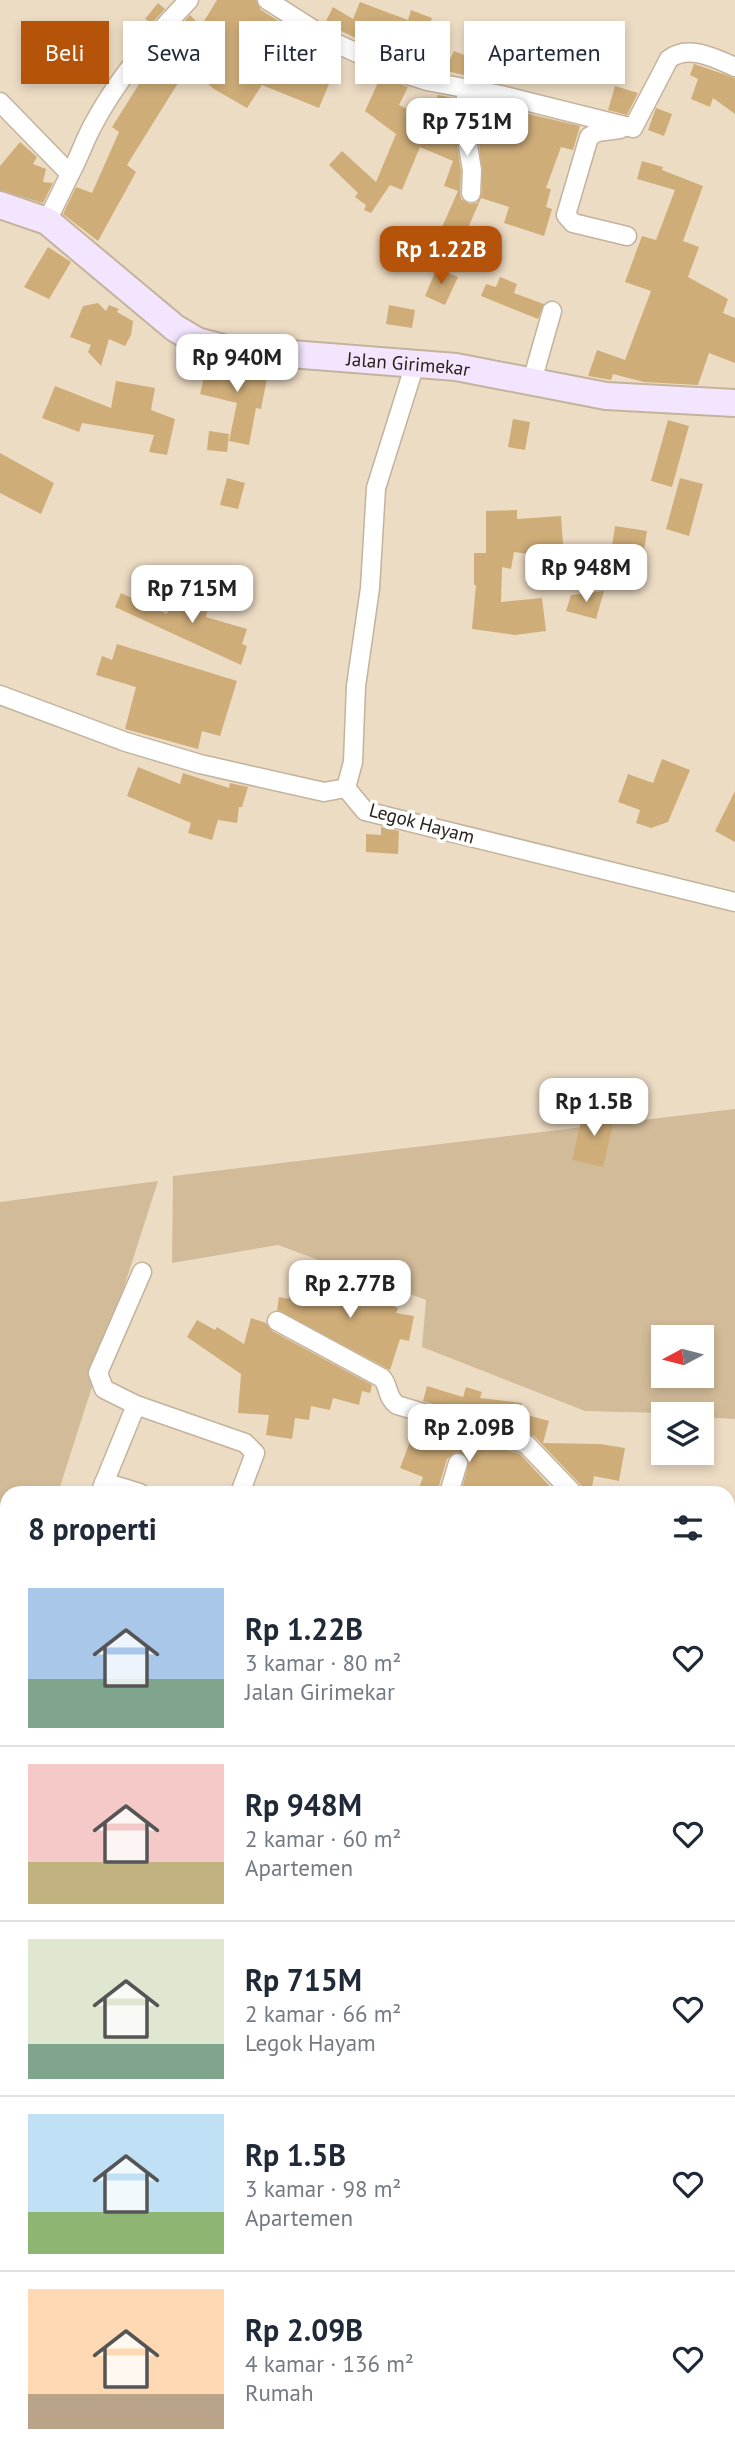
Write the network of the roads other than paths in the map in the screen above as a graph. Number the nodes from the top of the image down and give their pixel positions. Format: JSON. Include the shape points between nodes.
{"nodes":[{"id":1,"x":189,"y":0,"type":"edge"},
{"id":2,"x":267,"y":0,"type":"edge"},
{"id":3,"x":735,"y":67,"type":"edge"},
{"id":4,"x":466,"y":91,"type":"junction"},
{"id":5,"x":0,"y":102,"type":"edge"},
{"id":6,"x":633,"y":128,"type":"junction"},
{"id":7,"x":70,"y":174,"type":"junction"},
{"id":8,"x":471,"y":194,"type":"dead end"},
{"id":9,"x":0,"y":205,"type":"edge"},
{"id":10,"x":47,"y":221,"type":"junction"},
{"id":11,"x":627,"y":236,"type":"dead end"},
{"id":12,"x":552,"y":311,"type":"dead end"},
{"id":13,"x":415,"y":364,"type":"junction"},
{"id":14,"x":532,"y":381,"type":"junction"},
{"id":15,"x":735,"y":403,"type":"edge"},
{"id":16,"x":0,"y":695,"type":"edge"},
{"id":17,"x":346,"y":788,"type":"junction"},
{"id":18,"x":735,"y":902,"type":"edge"},
{"id":19,"x":142,"y":1272,"type":"dead end"},
{"id":20,"x":277,"y":1321,"type":"dead end"},
{"id":21,"x":135,"y":1405,"type":"junction"},
{"id":22,"x":458,"y":1464,"type":"dead end"},
{"id":23,"x":102,"y":1486,"type":"edge"},
{"id":24,"x":243,"y":1486,"type":"edge"},
{"id":25,"x":451,"y":1486,"type":"edge"},
{"id":26,"x":566,"y":1486,"type":"edge"}],
"edges":[{"from":1,"to":7,"type":"street","via":[[111,95]]},
{"from":2,"to":4,"type":"street","via":[[333,42],[400,72]]},
{"from":3,"to":6,"type":"street","via":[[712,57],[683,51],[675,54]]},
{"from":4,"to":6,"type":"street"},
{"from":4,"to":8,"type":"street"},
{"from":5,"to":7,"type":"street"},
{"from":6,"to":11,"type":"street","via":[[589,137],[566,215],[573,223]]},
{"from":7,"to":10,"type":"street"},
{"from":9,"to":10,"type":"street","name":"Jalan Girimekar"},
{"from":10,"to":13,"type":"street","name":"Jalan Girimekar","via":[[175,328],[197,341],[227,349]]},
{"from":12,"to":14,"type":"street"},
{"from":13,"to":14,"type":"street","name":"Jalan Girimekar"},
{"from":13,"to":17,"type":"street","via":[[376,488],[353,762]]},
{"from":14,"to":15,"type":"street","name":"Jalan Girimekar","via":[[606,396]]},
{"from":16,"to":17,"type":"street","name":"Legok Hayam","via":[[200,764],[324,792]]},
{"from":17,"to":18,"type":"street","name":"Legok Hayam","via":[[365,811]]},
{"from":19,"to":21,"type":"street","via":[[98,1373],[104,1389]]},
{"from":20,"to":26,"type":"street","via":[[382,1378],[397,1405],[526,1444]]},
{"from":21,"to":23,"type":"street"},
{"from":21,"to":24,"type":"street","via":[[246,1443],[255,1452]]},
{"from":22,"to":25,"type":"street"}]}
